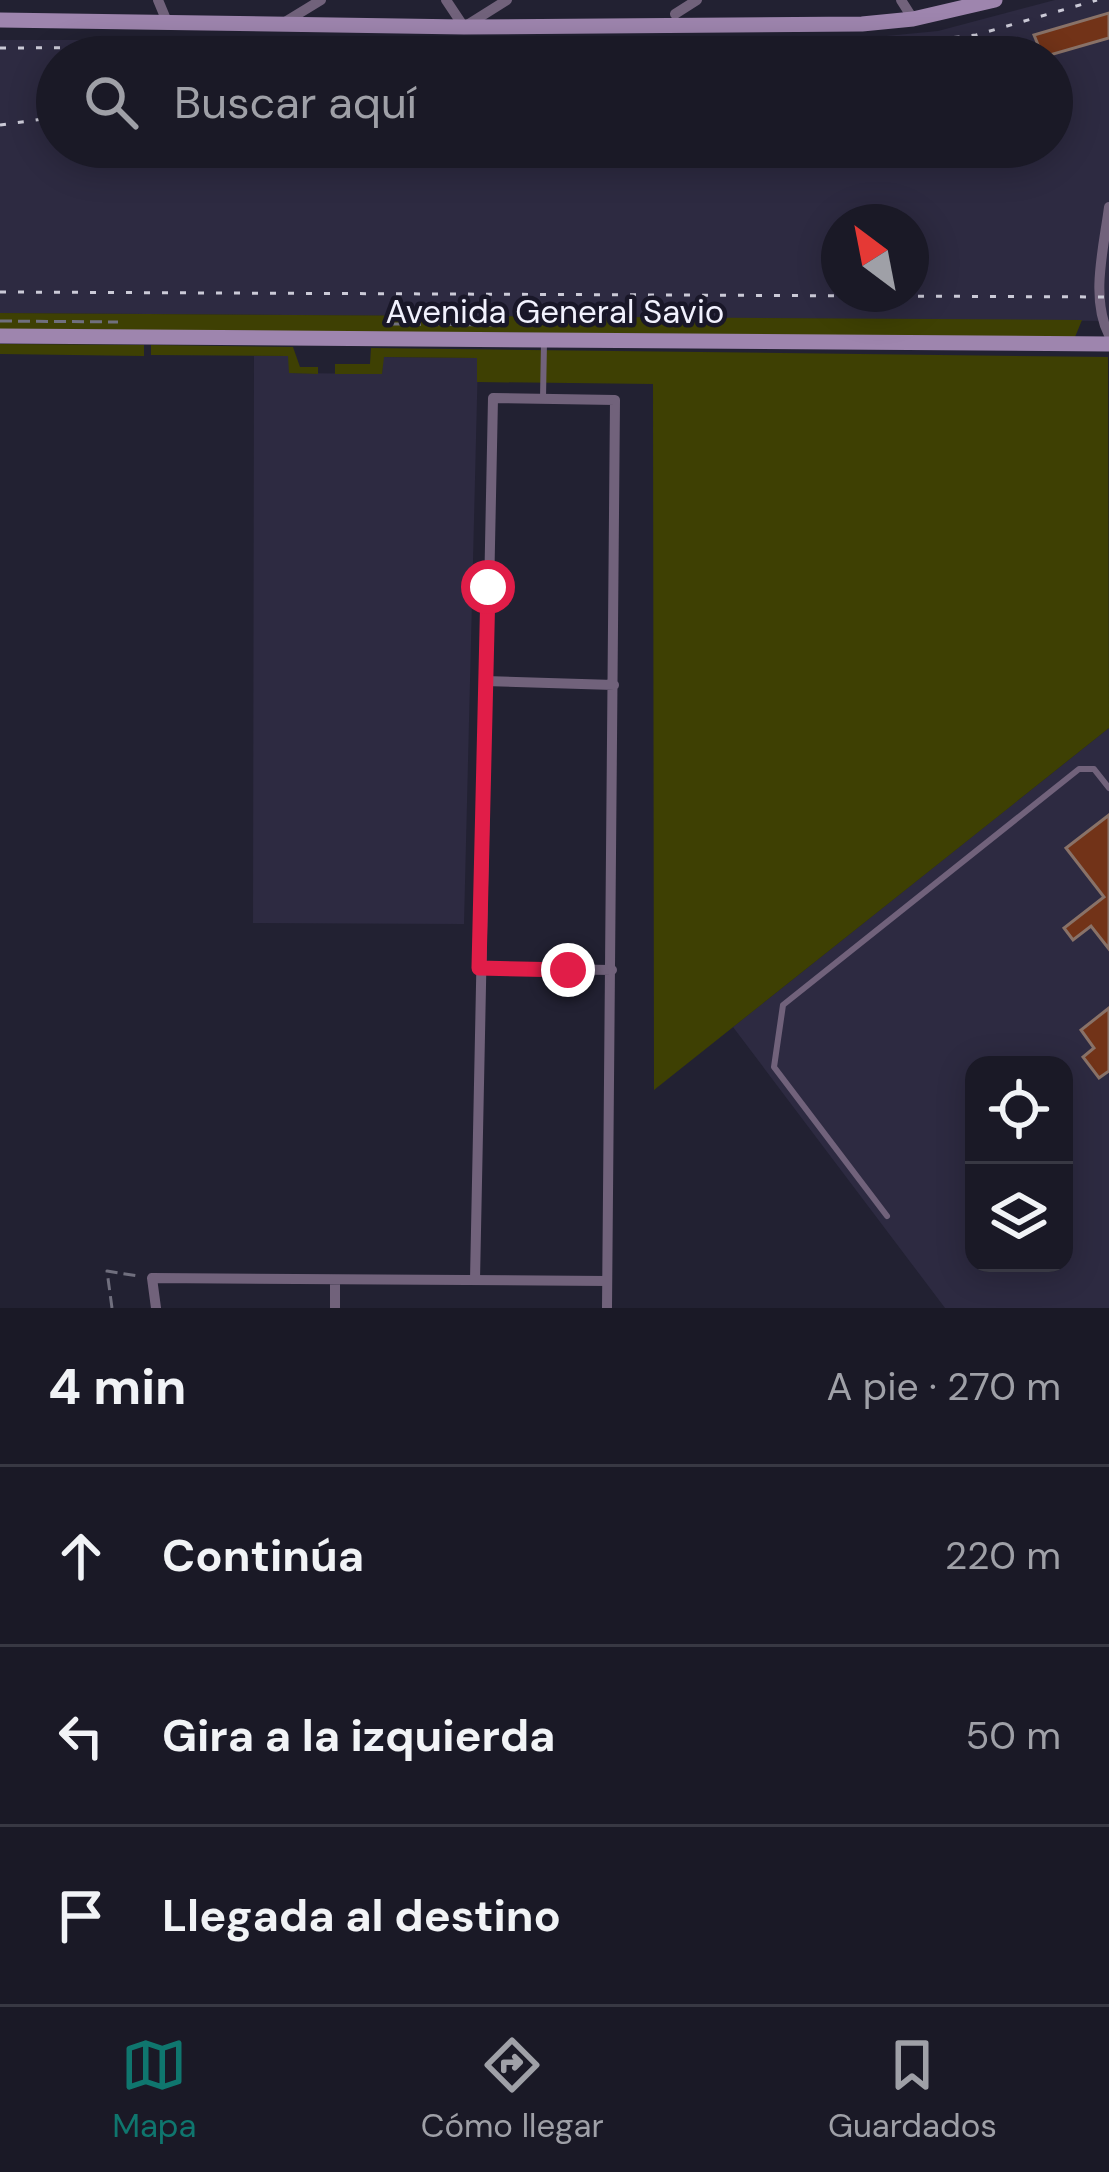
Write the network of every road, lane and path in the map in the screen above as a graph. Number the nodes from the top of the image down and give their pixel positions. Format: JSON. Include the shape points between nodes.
{"nodes":[{"id":1,"x":158,"y":0,"type":"edge"},
{"id":2,"x":321,"y":0,"type":"edge"},
{"id":3,"x":446,"y":0,"type":"edge"},
{"id":4,"x":507,"y":0,"type":"edge"},
{"id":5,"x":667,"y":0,"type":"edge"},
{"id":6,"x":697,"y":0,"type":"edge"},
{"id":7,"x":901,"y":0,"type":"edge"},
{"id":8,"x":995,"y":0,"type":"edge"},
{"id":9,"x":913,"y":19,"type":"junction"},
{"id":10,"x":0,"y":20,"type":"edge"},
{"id":11,"x":675,"y":20,"type":"junction"},
{"id":12,"x":285,"y":22,"type":"junction"},
{"id":13,"x":168,"y":24,"type":"junction"},
{"id":14,"x":464,"y":27,"type":"junction"},
{"id":15,"x":1109,"y":207,"type":"edge"},
{"id":16,"x":0,"y":336,"type":"edge"},
{"id":17,"x":1109,"y":339,"type":"edge"},
{"id":18,"x":544,"y":341,"type":"junction"},
{"id":19,"x":543,"y":398,"type":"junction"},
{"id":20,"x":485,"y":681,"type":"junction"},
{"id":21,"x":614,"y":685,"type":"junction"},
{"id":22,"x":1109,"y":788,"type":"edge"},
{"id":23,"x":479,"y":968,"type":"junction"},
{"id":24,"x":612,"y":970,"type":"junction"},
{"id":25,"x":887,"y":1216,"type":"dead end"},
{"id":26,"x":152,"y":1278,"type":"junction"},
{"id":27,"x":334,"y":1280,"type":"junction"},
{"id":28,"x":475,"y":1280,"type":"junction"},
{"id":29,"x":607,"y":1281,"type":"junction"},
{"id":30,"x":112,"y":1308,"type":"edge"},
{"id":31,"x":156,"y":1308,"type":"edge"},
{"id":32,"x":335,"y":1308,"type":"edge"},
{"id":33,"x":607,"y":1308,"type":"edge"}],
"edges":[{"from":1,"to":13,"type":"street"},
{"from":2,"to":12,"type":"street"},
{"from":3,"to":14,"type":"street"},
{"from":4,"to":14,"type":"street"},
{"from":5,"to":11,"type":"street"},
{"from":6,"to":11,"type":"street"},
{"from":7,"to":9,"type":"street"},
{"from":8,"to":9,"type":"main road"},
{"from":9,"to":11,"type":"main road"},
{"from":10,"to":13,"type":"main road"},
{"from":11,"to":14,"type":"main road"},
{"from":12,"to":13,"type":"main road"},
{"from":12,"to":14,"type":"main road"},
{"from":15,"to":17,"type":"street","via":[[1100,297]]},
{"from":16,"to":18,"type":"main road","name":"Avenida General Savio"},
{"from":17,"to":18,"type":"main road","name":"Avenida General Savio"},
{"from":18,"to":19,"type":"lane"},
{"from":19,"to":20,"type":"street","via":[[493,398]]},
{"from":19,"to":21,"type":"street","via":[[615,400]]},
{"from":20,"to":21,"type":"street"},
{"from":20,"to":23,"type":"street"},
{"from":21,"to":24,"type":"street"},
{"from":22,"to":25,"type":"lane","via":[[1094,769],[1079,770],[783,1005],[774,1067]]},
{"from":23,"to":24,"type":"street"},
{"from":23,"to":28,"type":"street"},
{"from":24,"to":29,"type":"street"},
{"from":26,"to":27,"type":"street"},
{"from":26,"to":30,"type":"path","via":[[107,1271]]},
{"from":26,"to":31,"type":"street"},
{"from":27,"to":28,"type":"street"},
{"from":27,"to":32,"type":"street"},
{"from":28,"to":29,"type":"street"},
{"from":29,"to":33,"type":"street"}]}
